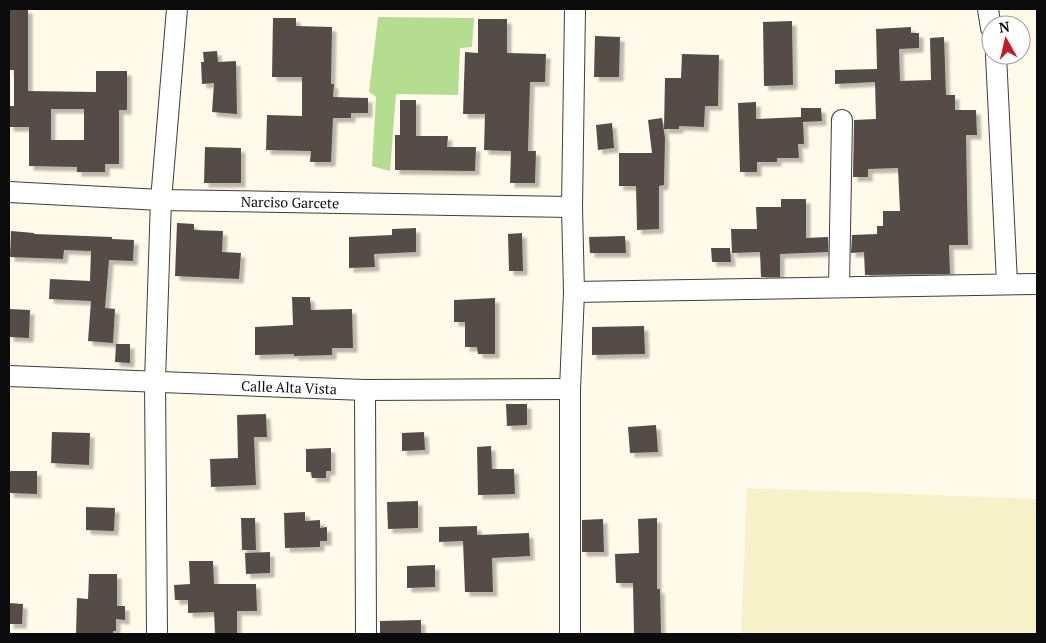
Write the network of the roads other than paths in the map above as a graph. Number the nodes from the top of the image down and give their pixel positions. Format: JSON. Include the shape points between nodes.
{"nodes":[{"id":1,"x":177,"y":9,"type":"edge"},
{"id":2,"x":574,"y":9,"type":"edge"},
{"id":3,"x":996,"y":65,"type":"edge"},
{"id":4,"x":842,"y":120,"type":"dead end"},
{"id":5,"x":9,"y":192,"type":"edge"},
{"id":6,"x":161,"y":200,"type":"junction"},
{"id":7,"x":572,"y":207,"type":"junction"},
{"id":8,"x":1007,"y":283,"type":"junction"},
{"id":9,"x":1037,"y":284,"type":"edge"},
{"id":10,"x":839,"y":287,"type":"junction"},
{"id":11,"x":574,"y":292,"type":"junction"},
{"id":12,"x":9,"y":376,"type":"edge"},
{"id":13,"x":155,"y":381,"type":"junction"},
{"id":14,"x":570,"y":388,"type":"junction"},
{"id":15,"x":365,"y":390,"type":"junction"},
{"id":16,"x":157,"y":634,"type":"edge"},
{"id":17,"x":366,"y":634,"type":"edge"},
{"id":18,"x":570,"y":634,"type":"edge"}],
"edges":[{"from":1,"to":6,"type":"street"},
{"from":2,"to":7,"type":"street"},
{"from":3,"to":8,"type":"street"},
{"from":4,"to":10,"type":"street"},
{"from":5,"to":6,"type":"street","name":"Narciso Garcete"},
{"from":6,"to":7,"type":"street","name":"Narciso Garcete"},
{"from":6,"to":13,"type":"street"},
{"from":7,"to":11,"type":"street"},
{"from":8,"to":9,"type":"street"},
{"from":8,"to":10,"type":"street"},
{"from":10,"to":11,"type":"street"},
{"from":11,"to":14,"type":"street"},
{"from":12,"to":13,"type":"street","name":"Calle Alta Vista"},
{"from":13,"to":15,"type":"street","name":"Calle Alta Vista"},
{"from":13,"to":16,"type":"street"},
{"from":14,"to":15,"type":"street","name":"Calle Alta Vista"},
{"from":14,"to":18,"type":"street"},
{"from":15,"to":17,"type":"street"}]}
